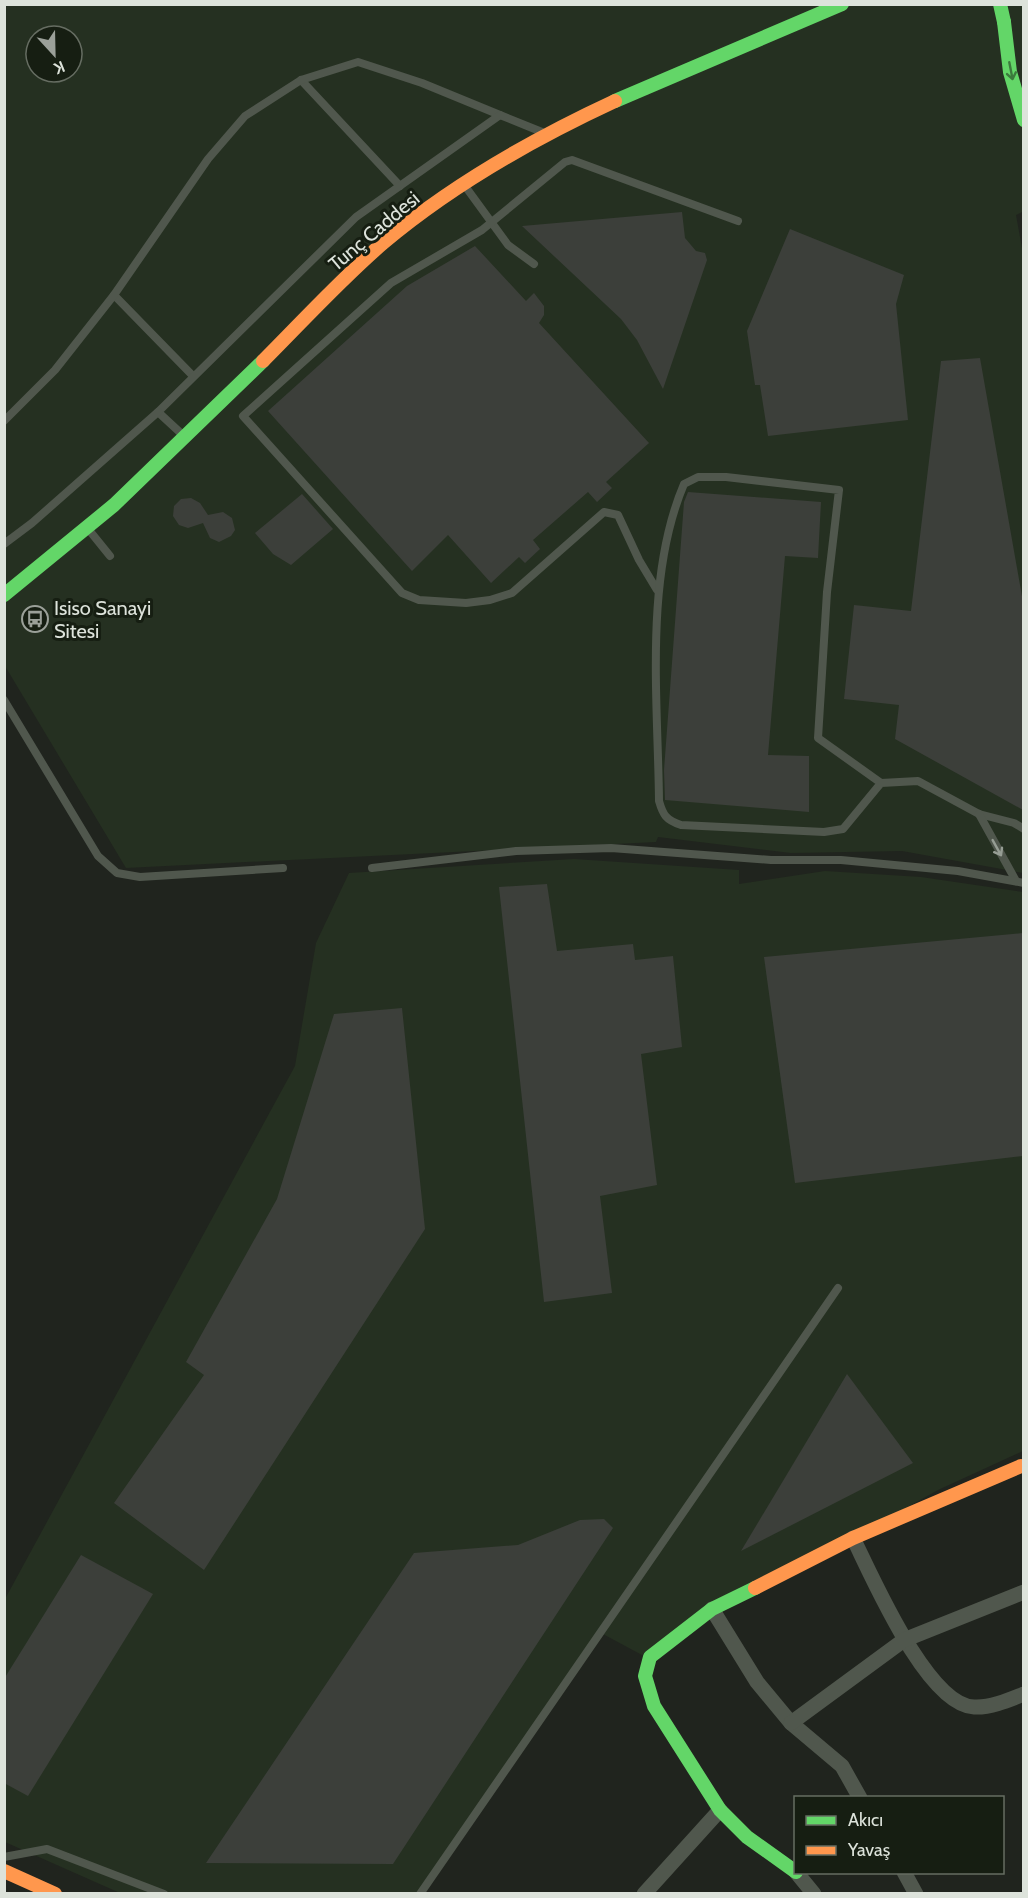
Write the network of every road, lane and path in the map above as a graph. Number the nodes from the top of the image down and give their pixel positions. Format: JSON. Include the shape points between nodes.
{"nodes":[{"id":1,"x":842,"y":4,"type":"edge"},
{"id":2,"x":1000,"y":4,"type":"edge"},
{"id":3,"x":1004,"y":22,"type":"junction"},
{"id":4,"x":1023,"y":59,"type":"edge"},
{"id":5,"x":301,"y":80,"type":"junction"},
{"id":6,"x":500,"y":115,"type":"junction"},
{"id":7,"x":1023,"y":120,"type":"edge"},
{"id":8,"x":549,"y":135,"type":"junction"},
{"id":9,"x":464,"y":185,"type":"junction"},
{"id":10,"x":400,"y":186,"type":"junction"},
{"id":11,"x":738,"y":221,"type":"dead end"},
{"id":12,"x":490,"y":223,"type":"junction"},
{"id":13,"x":534,"y":264,"type":"dead end"},
{"id":14,"x":114,"y":295,"type":"junction"},
{"id":15,"x":193,"y":376,"type":"junction"},
{"id":16,"x":158,"y":412,"type":"junction"},
{"id":17,"x":4,"y":421,"type":"edge"},
{"id":18,"x":186,"y":438,"type":"junction"},
{"id":19,"x":88,"y":529,"type":"junction"},
{"id":20,"x":4,"y":544,"type":"edge"},
{"id":21,"x":110,"y":556,"type":"dead end"},
{"id":22,"x":657,"y":590,"type":"junction"},
{"id":23,"x":4,"y":595,"type":"edge"},
{"id":24,"x":4,"y":700,"type":"edge"},
{"id":25,"x":881,"y":783,"type":"junction"},
{"id":26,"x":979,"y":814,"type":"junction"},
{"id":27,"x":1023,"y":829,"type":"edge"},
{"id":28,"x":283,"y":868,"type":"dead end"},
{"id":29,"x":372,"y":868,"type":"dead end"},
{"id":30,"x":1020,"y":882,"type":"edge"},
{"id":31,"x":838,"y":1288,"type":"dead end"},
{"id":32,"x":1021,"y":1466,"type":"dead end"},
{"id":33,"x":853,"y":1538,"type":"junction"},
{"id":34,"x":1023,"y":1592,"type":"edge"},
{"id":35,"x":712,"y":1609,"type":"junction"},
{"id":36,"x":904,"y":1640,"type":"junction"},
{"id":37,"x":1023,"y":1694,"type":"edge"},
{"id":38,"x":791,"y":1723,"type":"junction"},
{"id":39,"x":859,"y":1796,"type":"edge"},
{"id":40,"x":720,"y":1810,"type":"junction"},
{"id":41,"x":4,"y":1857,"type":"edge"},
{"id":42,"x":4,"y":1871,"type":"edge"},
{"id":43,"x":794,"y":1871,"type":"edge"},
{"id":44,"x":798,"y":1874,"type":"edge"},
{"id":45,"x":904,"y":1874,"type":"edge"},
{"id":46,"x":35,"y":1890,"type":"edge"},
{"id":47,"x":55,"y":1893,"type":"edge"},
{"id":48,"x":164,"y":1893,"type":"edge"},
{"id":49,"x":420,"y":1893,"type":"edge"},
{"id":50,"x":644,"y":1893,"type":"edge"},
{"id":51,"x":814,"y":1893,"type":"edge"},
{"id":52,"x":916,"y":1893,"type":"edge"}],
"edges":[{"from":1,"to":8,"type":"main road","name":"Tunç Caddesi","via":[[701,63]]},
{"from":2,"to":3,"type":"main road"},
{"from":3,"to":4,"type":"main road"},
{"from":3,"to":7,"type":"main road","one_way":true,"via":[[1010,72]]},
{"from":5,"to":6,"type":"lane","via":[[358,62]]},
{"from":5,"to":10,"type":"lane"},
{"from":5,"to":14,"type":"lane","via":[[245,116],[208,159]]},
{"from":6,"to":8,"type":"lane"},
{"from":6,"to":10,"type":"lane"},
{"from":8,"to":9,"type":"main road","name":"Tunç Caddesi"},
{"from":9,"to":12,"type":"lane"},
{"from":9,"to":18,"type":"main road","name":"Tunç Caddesi","via":[[397,231]]},
{"from":10,"to":15,"type":"lane","via":[[356,217]]},
{"from":11,"to":12,"type":"lane","via":[[572,160],[557,167]]},
{"from":12,"to":13,"type":"lane","via":[[508,245]]},
{"from":12,"to":22,"type":"lane","via":[[391,283],[243,416],[402,593],[419,600],[466,603],[512,593],[604,512],[618,515]]},
{"from":14,"to":15,"type":"lane"},
{"from":14,"to":17,"type":"lane","via":[[55,370]]},
{"from":15,"to":16,"type":"lane"},
{"from":16,"to":18,"type":"lane"},
{"from":16,"to":20,"type":"lane","via":[[32,524]]},
{"from":18,"to":19,"type":"main road","name":"Tunç Caddesi"},
{"from":19,"to":21,"type":"lane"},
{"from":19,"to":23,"type":"main road","name":"Tunç Caddesi"},
{"from":22,"to":25,"type":"lane","via":[[659,801],[668,821],[681,825],[824,832],[843,829]]},
{"from":22,"to":25,"type":"lane","via":[[672,513],[684,484],[698,477],[726,477],[839,490],[827,592],[818,738]]},
{"from":24,"to":28,"type":"lane","via":[[98,856],[117,873],[140,877]]},
{"from":25,"to":26,"type":"lane","via":[[918,781]]},
{"from":26,"to":27,"type":"lane"},
{"from":26,"to":30,"type":"lane","one_way":true},
{"from":29,"to":30,"type":"lane","via":[[516,851],[611,848],[771,860],[841,860],[958,871]]},
{"from":31,"to":49,"type":"lane"},
{"from":32,"to":33,"type":"main road"},
{"from":33,"to":35,"type":"main road"},
{"from":33,"to":36,"type":"street"},
{"from":34,"to":36,"type":"street"},
{"from":35,"to":38,"type":"street","via":[[756,1682]]},
{"from":35,"to":40,"type":"main road","via":[[650,1658],[645,1676],[654,1706]]},
{"from":36,"to":37,"type":"street","via":[[941,1689],[959,1703],[974,1707]]},
{"from":36,"to":38,"type":"street"},
{"from":38,"to":39,"type":"street","via":[[842,1766]]},
{"from":40,"to":43,"type":"main road","via":[[747,1837]]},
{"from":40,"to":50,"type":"street"},
{"from":41,"to":48,"type":"lane","via":[[47,1849]]},
{"from":42,"to":46,"type":"main road"},
{"from":44,"to":51,"type":"street"},
{"from":45,"to":52,"type":"street"},
{"from":46,"to":47,"type":"main road"}]}
